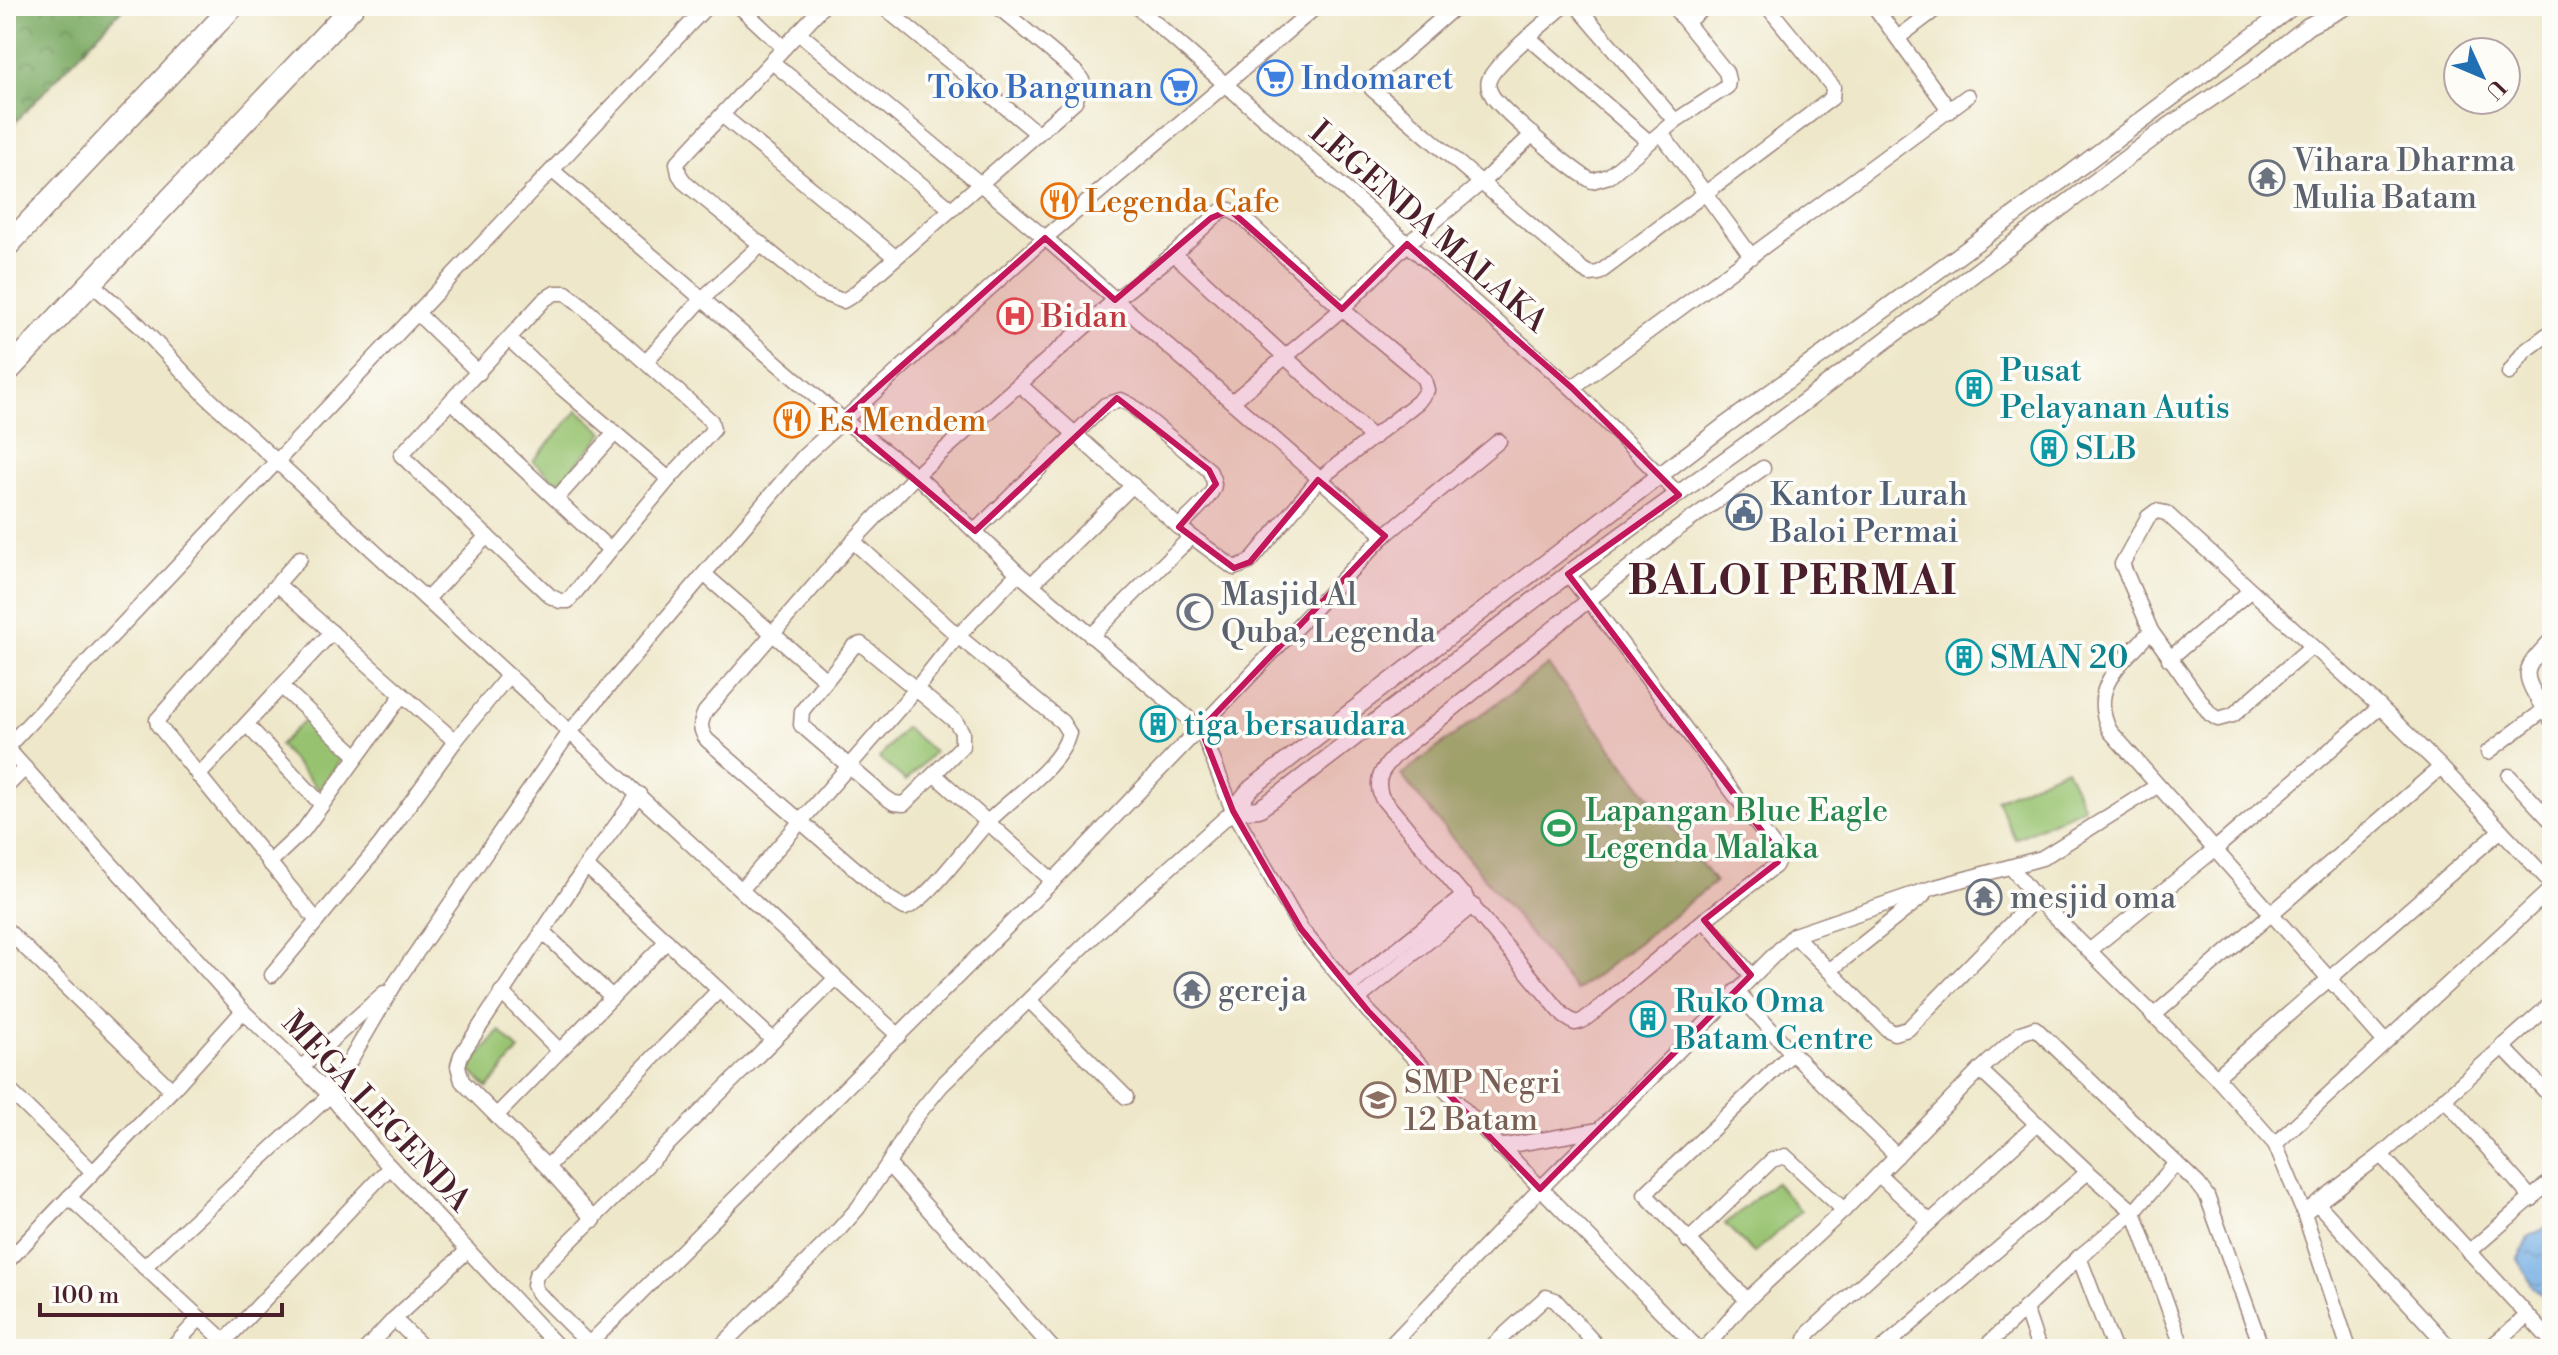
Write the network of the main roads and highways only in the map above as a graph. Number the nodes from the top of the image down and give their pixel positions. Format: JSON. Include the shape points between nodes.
{"nodes":[{"id":1,"x":233,"y":6,"type":"edge"},
{"id":2,"x":353,"y":6,"type":"edge"},
{"id":3,"x":6,"y":247,"type":"edge"},
{"id":4,"x":8,"y":367,"type":"edge"}],
"edges":[{"from":1,"to":3,"type":"highway"},
{"from":2,"to":4,"type":"highway"}]}
